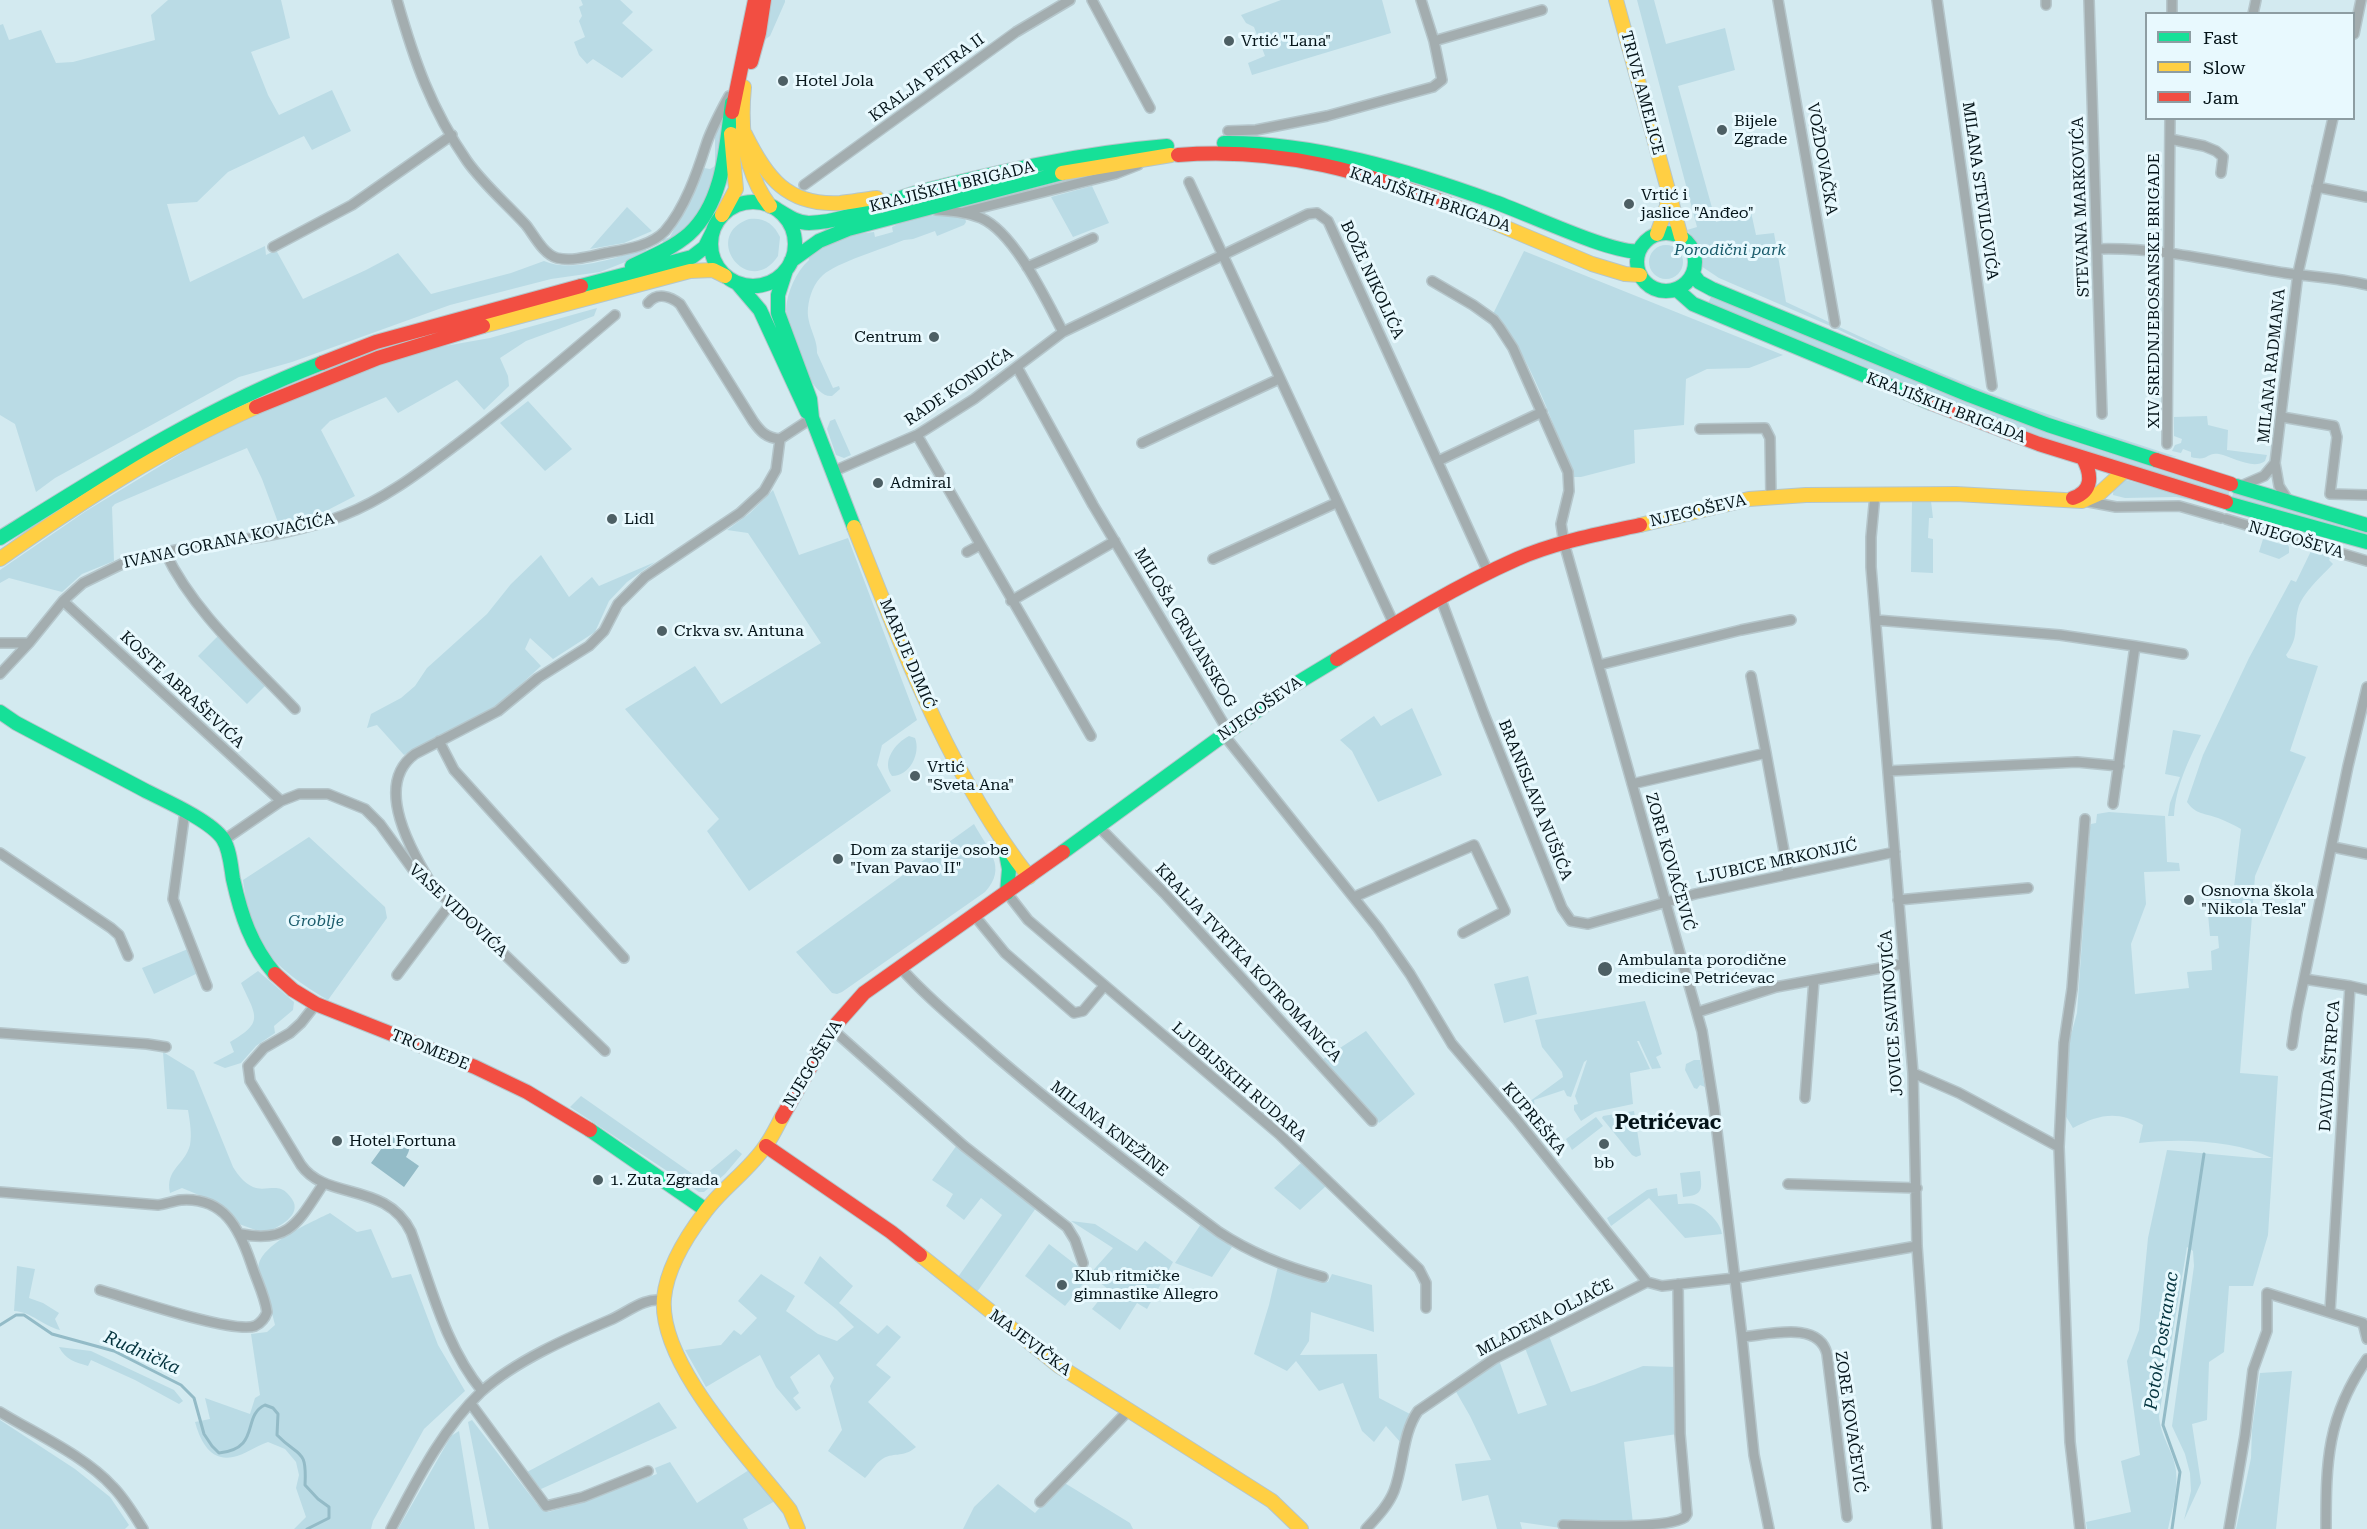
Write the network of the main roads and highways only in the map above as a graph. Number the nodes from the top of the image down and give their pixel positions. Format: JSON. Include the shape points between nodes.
{"nodes":[{"id":1,"x":755,"y":0,"type":"edge"},
{"id":2,"x":764,"y":0,"type":"edge"},
{"id":3,"x":1616,"y":0,"type":"edge"},
{"id":4,"x":729,"y":104,"type":"junction"},
{"id":5,"x":745,"y":134,"type":"junction"},
{"id":6,"x":1170,"y":152,"type":"junction"},
{"id":7,"x":1668,"y":187,"type":"junction"},
{"id":8,"x":904,"y":196,"type":"junction"},
{"id":9,"x":773,"y":207,"type":"junction"},
{"id":10,"x":722,"y":215,"type":"junction"},
{"id":11,"x":713,"y":231,"type":"junction"},
{"id":12,"x":1657,"y":234,"type":"junction"},
{"id":13,"x":1681,"y":237,"type":"junction"},
{"id":14,"x":1639,"y":251,"type":"junction"},
{"id":15,"x":788,"y":266,"type":"junction"},
{"id":16,"x":1693,"y":274,"type":"junction"},
{"id":17,"x":1640,"y":275,"type":"junction"},
{"id":18,"x":731,"y":279,"type":"junction"},
{"id":19,"x":597,"y":283,"type":"junction"},
{"id":20,"x":1676,"y":290,"type":"junction"},
{"id":21,"x":812,"y":418,"type":"junction"},
{"id":22,"x":2083,"y":458,"type":"junction"},
{"id":23,"x":2124,"y":471,"type":"junction"},
{"id":24,"x":2076,"y":500,"type":"junction"},
{"id":25,"x":2367,"y":525,"type":"edge"},
{"id":26,"x":0,"y":538,"type":"edge"},
{"id":27,"x":2367,"y":542,"type":"edge"},
{"id":28,"x":0,"y":559,"type":"edge"},
{"id":29,"x":0,"y":712,"type":"edge"},
{"id":30,"x":1005,"y":846,"type":"junction"},
{"id":31,"x":1029,"y":877,"type":"junction"},
{"id":32,"x":1007,"y":893,"type":"junction"},
{"id":33,"x":766,"y":1146,"type":"junction"},
{"id":34,"x":706,"y":1210,"type":"junction"},
{"id":35,"x":798,"y":1529,"type":"edge"},
{"id":36,"x":1301,"y":1529,"type":"edge"}],
"edges":[{"from":1,"to":4,"type":"main road","via":[[737,86]]},
{"from":2,"to":5,"type":"main road","via":[[742,99]]},
{"from":3,"to":7,"type":"main road","name":"TRIVE AMELICE"},
{"from":4,"to":10,"type":"main road","via":[[736,189]]},
{"from":4,"to":19,"type":"main road","via":[[716,189],[698,224],[663,251]]},
{"from":5,"to":8,"type":"main road","via":[[769,178],[797,197],[835,203]]},
{"from":5,"to":9,"type":"main road","via":[[754,182]]},
{"from":6,"to":8,"type":"main road","name":"KRAJIŠKIH BRIGADA","via":[[1095,153]]},
{"from":6,"to":14,"type":"main road","name":"KRAJIŠKIH BRIGADA","via":[[1255,143],[1344,156],[1455,187],[1624,251]]},
{"from":6,"to":15,"type":"main road","name":"KRAJIŠKIH BRIGADA","via":[[1071,171],[871,222],[825,237]]},
{"from":6,"to":17,"type":"main road","name":"KRAJIŠKIH BRIGADA","via":[[1238,153],[1313,161],[1378,179],[1616,272]]},
{"from":7,"to":12,"type":"main road","name":"TRIVE AMELICE"},
{"from":7,"to":13,"type":"main road","name":"TRIVE AMELICE"},
{"from":8,"to":9,"type":"main road","name":"KRAJIŠKIH BRIGADA","via":[[810,223],[793,219]]},
{"from":9,"to":10,"type":"main road","via":[[747,202]]},
{"from":9,"to":15,"type":"main road","via":[[785,217],[794,238]]},
{"from":10,"to":11,"type":"main road"},
{"from":11,"to":18,"type":"main road","via":[[712,255]]},
{"from":11,"to":19,"type":"main road","via":[[705,248],[692,257]]},
{"from":12,"to":13,"type":"main road"},
{"from":12,"to":14,"type":"main road"},
{"from":13,"to":16,"type":"main road","via":[[1695,255]]},
{"from":14,"to":17,"type":"main road"},
{"from":15,"to":18,"type":"main road","via":[[764,285]]},
{"from":15,"to":21,"type":"main road","name":"MARIJE DIMIĆ","via":[[778,295],[778,313],[810,399]]},
{"from":16,"to":20,"type":"main road"},
{"from":16,"to":25,"type":"main road","name":"KRAJIŠKIH BRIGADA","via":[[1712,289],[1969,395],[2069,432]]},
{"from":17,"to":20,"type":"main road","name":"KRAJIŠKIH BRIGADA","via":[[1659,290]]},
{"from":18,"to":21,"type":"main road","name":"MARIJE DIMIĆ","via":[[760,310],[803,407]]},
{"from":18,"to":28,"type":"main road","via":[[713,270],[683,272],[389,354],[297,389],[141,465]]},
{"from":19,"to":26,"type":"main road","via":[[376,342],[293,374],[130,456]]},
{"from":20,"to":22,"type":"main road","name":"KRAJIŠKIH BRIGADA","via":[[1693,304],[1838,365]]},
{"from":21,"to":30,"type":"main road","name":"MARIJE DIMIĆ","via":[[915,680],[954,760]]},
{"from":22,"to":23,"type":"main road","name":"KRAJIŠKIH BRIGADA"},
{"from":22,"to":24,"type":"main road","via":[[2091,475],[2090,484]]},
{"from":23,"to":24,"type":"main road","via":[[2098,496]]},
{"from":23,"to":27,"type":"main road","name":"KRAJIŠKIH BRIGADA"},
{"from":24,"to":31,"type":"main road","name":"NJEGOŠEVA","via":[[1967,494],[1771,497],[1695,510],[1564,543],[1488,572],[1440,597],[1294,684]]},
{"from":29,"to":34,"type":"main road","name":"TROMEĐE","via":[[215,830],[224,840],[253,945],[266,965],[300,996],[527,1092]]},
{"from":30,"to":31,"type":"main road","name":"MARIJE DIMIĆ"},
{"from":30,"to":32,"type":"main road","via":[[1009,869]]},
{"from":31,"to":32,"type":"main road","name":"NJEGOŠEVA"},
{"from":32,"to":33,"type":"main road","name":"NJEGOŠEVA","via":[[858,998],[832,1029]]},
{"from":33,"to":34,"type":"main road","name":"NJEGOŠEVA"},
{"from":33,"to":36,"type":"main road","name":"MAJEVIČKA","via":[[891,1232],[1036,1349],[1272,1501]]},
{"from":34,"to":35,"type":"main road","name":"NJEGOŠEVA","via":[[671,1271],[664,1301],[669,1336],[700,1393],[786,1504]]}]}
